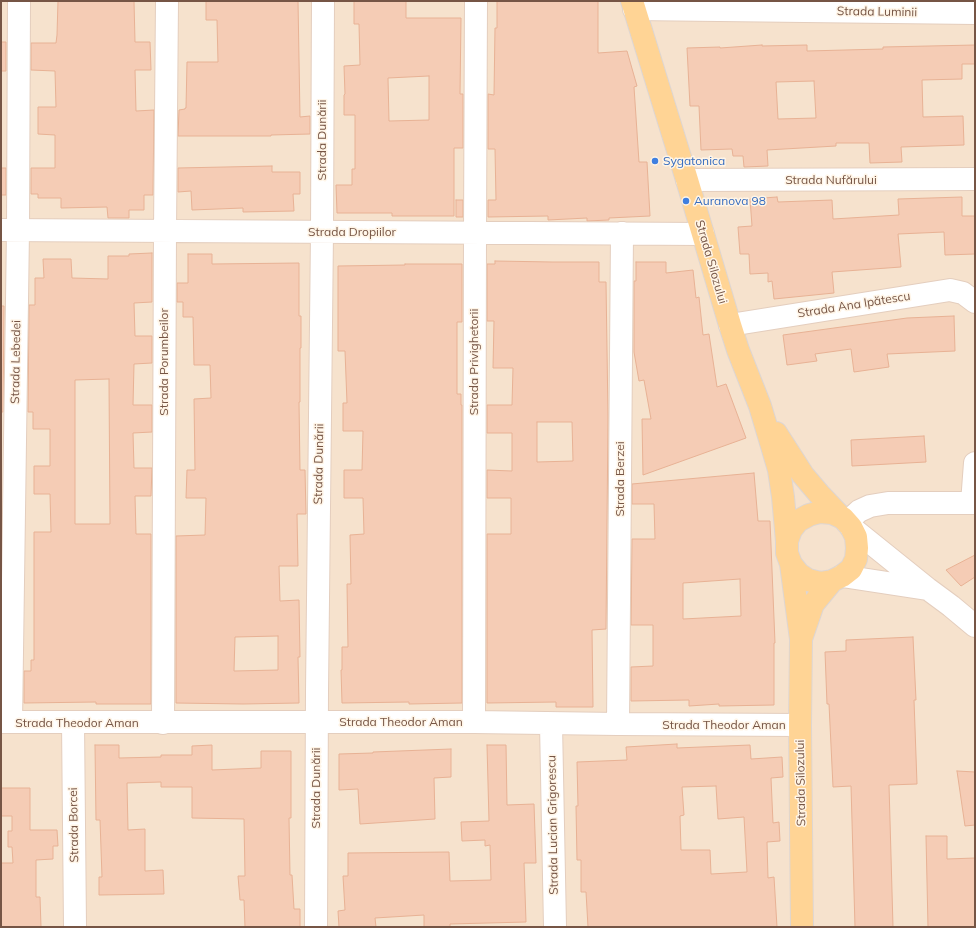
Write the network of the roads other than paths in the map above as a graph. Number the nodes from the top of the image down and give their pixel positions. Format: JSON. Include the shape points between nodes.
{"nodes":[{"id":1,"x":19,"y":1,"type":"edge"},
{"id":2,"x":167,"y":1,"type":"edge"},
{"id":3,"x":323,"y":1,"type":"edge"},
{"id":4,"x":476,"y":1,"type":"edge"},
{"id":5,"x":633,"y":5,"type":"edge"},
{"id":6,"x":975,"y":13,"type":"edge"},
{"id":7,"x":975,"y":179,"type":"edge"},
{"id":8,"x":687,"y":180,"type":"junction"},
{"id":9,"x":10,"y":230,"type":"edge"},
{"id":10,"x":165,"y":231,"type":"junction"},
{"id":11,"x":322,"y":232,"type":"junction"},
{"id":12,"x":474,"y":232,"type":"junction"},
{"id":13,"x":622,"y":233,"type":"junction"},
{"id":14,"x":703,"y":234,"type":"junction"},
{"id":15,"x":975,"y":302,"type":"edge"},
{"id":16,"x":730,"y":325,"type":"junction"},
{"id":17,"x":760,"y":406,"type":"junction"},
{"id":18,"x":975,"y":463,"type":"edge"},
{"id":19,"x":973,"y":503,"type":"edge"},
{"id":20,"x":847,"y":523,"type":"junction"},
{"id":21,"x":787,"y":541,"type":"junction"},
{"id":22,"x":791,"y":564,"type":"junction"},
{"id":23,"x":837,"y":579,"type":"junction"},
{"id":24,"x":928,"y":589,"type":"junction"},
{"id":25,"x":975,"y":626,"type":"edge"},
{"id":26,"x":801,"y":639,"type":"junction"},
{"id":27,"x":6,"y":722,"type":"edge"},
{"id":28,"x":73,"y":722,"type":"junction"},
{"id":29,"x":316,"y":722,"type":"junction"},
{"id":30,"x":474,"y":722,"type":"junction"},
{"id":31,"x":163,"y":723,"type":"junction"},
{"id":32,"x":551,"y":724,"type":"junction"},
{"id":33,"x":618,"y":724,"type":"junction"},
{"id":34,"x":800,"y":725,"type":"junction"},
{"id":35,"x":75,"y":927,"type":"edge"},
{"id":36,"x":316,"y":927,"type":"edge"},
{"id":37,"x":555,"y":927,"type":"edge"},
{"id":38,"x":802,"y":927,"type":"edge"}],
"edges":[{"from":1,"to":9,"type":"street","name":"Strada Lebedei"},
{"from":2,"to":10,"type":"street","name":"Strada Porumbeilor"},
{"from":3,"to":11,"type":"street","name":"Strada Dunării"},
{"from":4,"to":12,"type":"street","name":"Strada Privighetorii"},
{"from":5,"to":6,"type":"street","name":"Strada Luminii"},
{"from":5,"to":8,"type":"main road","name":"Strada Silozului"},
{"from":7,"to":8,"type":"street","name":"Strada Nufărului"},
{"from":8,"to":14,"type":"main road","name":"Strada Silozului"},
{"from":9,"to":10,"type":"street","name":"Strada Dropiilor"},
{"from":9,"to":27,"type":"street","name":"Strada Lebedei"},
{"from":10,"to":11,"type":"street","name":"Strada Dropiilor"},
{"from":10,"to":31,"type":"street","name":"Strada Porumbeilor"},
{"from":11,"to":12,"type":"street","name":"Strada Dropiilor"},
{"from":11,"to":29,"type":"street","name":"Strada Dunării"},
{"from":12,"to":13,"type":"street","name":"Strada Dropiilor"},
{"from":12,"to":30,"type":"street","name":"Strada Privighetorii"},
{"from":13,"to":14,"type":"street","name":"Strada Dropiilor"},
{"from":13,"to":33,"type":"street","name":"Strada Berzei"},
{"from":14,"to":16,"type":"main road","name":"Strada Silozului"},
{"from":15,"to":16,"type":"street","name":"Strada Ana Ipătescu","via":[[964,293],[950,290]]},
{"from":16,"to":17,"type":"main road","name":"Strada Silozului"},
{"from":17,"to":20,"type":"main road","name":"Strada Silozului","via":[[803,475]]},
{"from":17,"to":21,"type":"main road","name":"Strada Silozului","via":[[779,470]]},
{"from":18,"to":19,"type":"street"},
{"from":19,"to":20,"type":"street","via":[[888,503],[859,511]]},
{"from":20,"to":21,"type":"main road","via":[[832,513],[820,512],[809,515],[798,521]]},
{"from":20,"to":23,"type":"main road","name":"Strada Silozului","via":[[856,537],[856,559],[850,569]]},
{"from":20,"to":24,"type":"street"},
{"from":21,"to":22,"type":"main road","name":"Strada Silozului","via":[[787,553]]},
{"from":22,"to":23,"type":"main road","via":[[798,574],[808,580],[820,583]]},
{"from":22,"to":26,"type":"main road","name":"Strada Silozului"},
{"from":23,"to":24,"type":"street"},
{"from":23,"to":26,"type":"main road","name":"Strada Silozului","via":[[813,604]]},
{"from":24,"to":25,"type":"street"},
{"from":26,"to":34,"type":"main road","name":"Strada Silozului"},
{"from":27,"to":28,"type":"street","name":"Strada Theodor Aman"},
{"from":28,"to":31,"type":"street","name":"Strada Theodor Aman"},
{"from":28,"to":35,"type":"street","name":"Strada Borcei"},
{"from":29,"to":30,"type":"street","name":"Strada Theodor Aman"},
{"from":29,"to":31,"type":"street","name":"Strada Theodor Aman"},
{"from":29,"to":36,"type":"street","name":"Strada Dunării"},
{"from":30,"to":32,"type":"street","name":"Strada Theodor Aman"},
{"from":32,"to":33,"type":"street","name":"Strada Theodor Aman"},
{"from":32,"to":37,"type":"street","name":"Strada Lucian Grigorescu"},
{"from":33,"to":34,"type":"street","name":"Strada Theodor Aman"},
{"from":34,"to":38,"type":"main road","name":"Strada Silozului"}]}
